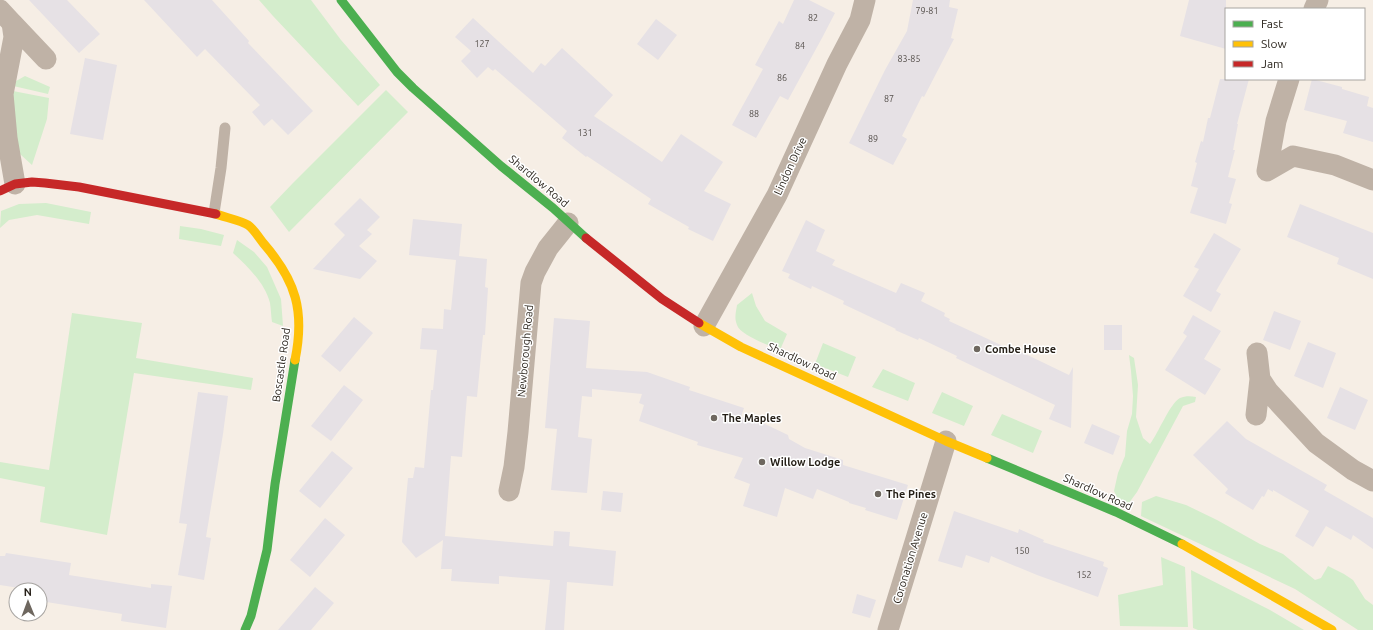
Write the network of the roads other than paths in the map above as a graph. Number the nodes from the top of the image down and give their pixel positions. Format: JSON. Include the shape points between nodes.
{"nodes":[{"id":1,"x":341,"y":0,"type":"edge"},
{"id":2,"x":865,"y":0,"type":"edge"},
{"id":3,"x":6,"y":16,"type":"edge"},
{"id":4,"x":46,"y":59,"type":"dead end"},
{"id":5,"x":1289,"y":80,"type":"edge"},
{"id":6,"x":225,"y":128,"type":"dead end"},
{"id":7,"x":1373,"y":180,"type":"edge"},
{"id":8,"x":8,"y":188,"type":"edge"},
{"id":9,"x":214,"y":213,"type":"junction"},
{"id":10,"x":568,"y":223,"type":"junction"},
{"id":11,"x":704,"y":326,"type":"junction"},
{"id":12,"x":1257,"y":353,"type":"dead end"},
{"id":13,"x":1260,"y":379,"type":"junction"},
{"id":14,"x":1256,"y":415,"type":"dead end"},
{"id":15,"x":946,"y":441,"type":"junction"},
{"id":16,"x":1373,"y":481,"type":"edge"},
{"id":17,"x":509,"y":490,"type":"dead end"},
{"id":18,"x":245,"y":630,"type":"edge"},
{"id":19,"x":888,"y":630,"type":"edge"},
{"id":20,"x":1332,"y":630,"type":"edge"}],
"edges":[{"from":1,"to":10,"type":"street","name":"Shardlow Road","via":[[413,88]]},
{"from":2,"to":11,"type":"street","name":"Lindon Drive","via":[[860,20],[777,195]]},
{"from":3,"to":4,"type":"street"},
{"from":3,"to":8,"type":"street","via":[[14,37],[3,94]]},
{"from":5,"to":7,"type":"street","via":[[1276,121],[1266,171],[1293,156],[1335,165]]},
{"from":6,"to":9,"type":"lane"},
{"from":8,"to":9,"type":"street","name":"Boscastle Road","via":[[32,182],[79,187]]},
{"from":9,"to":18,"type":"street","name":"Boscastle Road","via":[[248,226],[272,253],[290,280],[299,309],[298,344],[267,550],[251,616]]},
{"from":10,"to":11,"type":"street","name":"Shardlow Road","via":[[662,299]]},
{"from":10,"to":17,"type":"street","name":"Newborough Road","via":[[548,248],[531,283],[516,453]]},
{"from":11,"to":15,"type":"street","name":"Shardlow Road","via":[[741,347]]},
{"from":12,"to":13,"type":"street"},
{"from":13,"to":14,"type":"street"},
{"from":13,"to":16,"type":"street","via":[[1316,443]]},
{"from":15,"to":19,"type":"street","name":"Coronation Avenue"},
{"from":15,"to":20,"type":"street","name":"Shardlow Road","via":[[1116,512],[1188,547]]}]}
